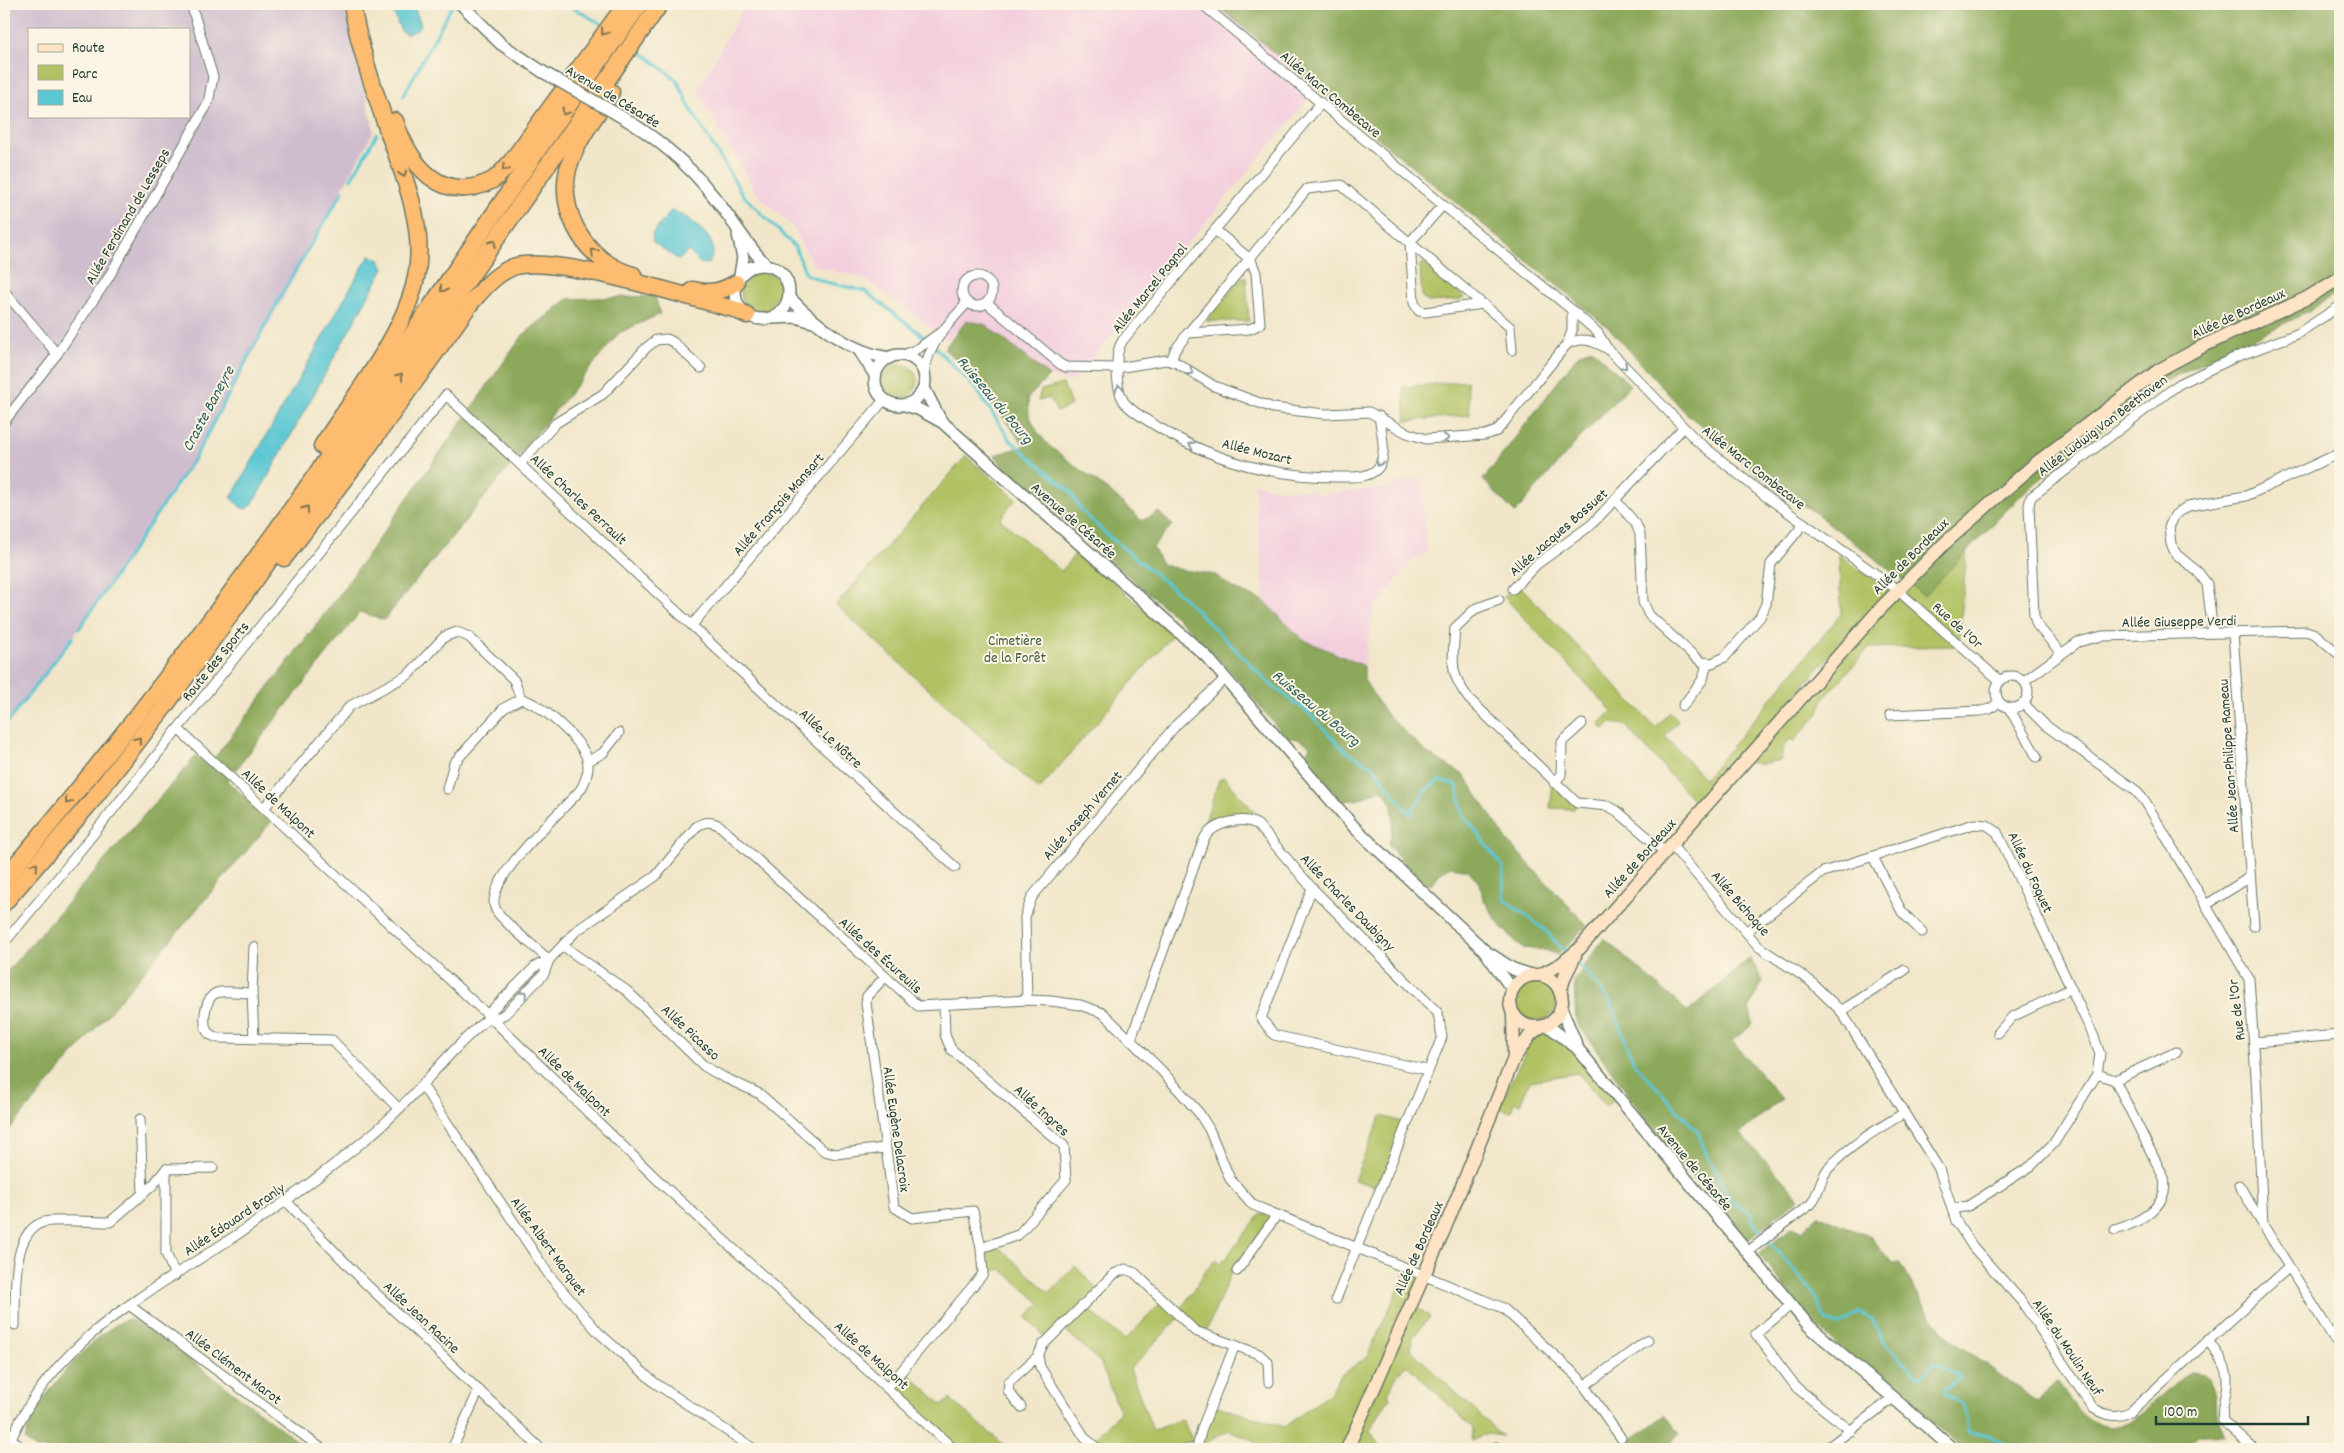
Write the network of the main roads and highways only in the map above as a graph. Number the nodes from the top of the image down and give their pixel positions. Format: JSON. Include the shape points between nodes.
{"nodes":[{"id":1,"x":352,"y":4,"type":"edge"},
{"id":2,"x":361,"y":4,"type":"edge"},
{"id":3,"x":640,"y":4,"type":"edge"},
{"id":4,"x":660,"y":4,"type":"edge"},
{"id":5,"x":669,"y":4,"type":"edge"},
{"id":6,"x":623,"y":14,"type":"edge"},
{"id":7,"x":639,"y":40,"type":"junction"},
{"id":8,"x":596,"y":54,"type":"junction"},
{"id":9,"x":625,"y":61,"type":"junction"},
{"id":10,"x":389,"y":119,"type":"junction"},
{"id":11,"x":2340,"y":278,"type":"edge"},
{"id":12,"x":738,"y":279,"type":"road end"},
{"id":13,"x":747,"y":315,"type":"road end"},
{"id":14,"x":165,"y":706,"type":"junction"},
{"id":15,"x":85,"y":781,"type":"junction"},
{"id":16,"x":4,"y":879,"type":"edge"},
{"id":17,"x":4,"y":903,"type":"edge"},
{"id":18,"x":1566,"y":966,"type":"junction"},
{"id":19,"x":1535,"y":975,"type":"junction"},
{"id":20,"x":1560,"y":992,"type":"junction"},
{"id":21,"x":1513,"y":1015,"type":"junction"},
{"id":22,"x":1544,"y":1026,"type":"junction"},
{"id":23,"x":1514,"y":1058,"type":"junction"},
{"id":24,"x":1347,"y":1449,"type":"edge"}],
"edges":[{"from":1,"to":10,"type":"highway"},
{"from":2,"to":10,"type":"highway"},
{"from":3,"to":6,"type":"highway"},
{"from":4,"to":7,"type":"highway"},
{"from":5,"to":7,"type":"highway"},
{"from":6,"to":8,"type":"highway","one_way":true},
{"from":7,"to":9,"type":"highway"},
{"from":8,"to":10,"type":"highway","one_way":true,"via":[[511,162],[493,180],[471,187],[453,189],[435,181],[418,166]]},
{"from":8,"to":15,"type":"highway","one_way":true,"via":[[321,467],[197,638]]},
{"from":12,"to":9,"type":"highway","one_way":true,"via":[[719,292],[709,293],[629,274],[599,257],[575,227],[566,198],[568,169]]},
{"from":14,"to":9,"type":"highway","one_way":true},
{"from":10,"to":15,"type":"highway","one_way":true,"via":[[412,204],[419,251],[414,286],[398,327],[299,483]]},
{"from":11,"to":18,"type":"main road","name":"Allée de Bordeaux","via":[[2292,306],[2183,357],[2141,383],[2035,464],[1957,532],[1898,590]]},
{"from":13,"to":14,"type":"highway","via":[[734,309],[559,266],[527,264],[514,267],[490,282],[470,304],[361,458]]},
{"from":17,"to":14,"type":"highway","one_way":true,"via":[[90,803]]},
{"from":15,"to":16,"type":"highway","one_way":true},
{"from":18,"to":19,"type":"main road","name":"Allée de Bordeaux"},
{"from":18,"to":20,"type":"main road"},
{"from":19,"to":20,"type":"main road","via":[[1552,980]]},
{"from":19,"to":21,"type":"main road","via":[[1523,978],[1512,990]]},
{"from":20,"to":22,"type":"main road","via":[[1558,1015]]},
{"from":21,"to":22,"type":"main road","via":[[1525,1026]]},
{"from":21,"to":23,"type":"main road","name":"Allée de Bordeaux"},
{"from":22,"to":23,"type":"main road","name":"Allée de Bordeaux","via":[[1531,1034]]},
{"from":23,"to":24,"type":"main road","name":"Allée de Bordeaux"}]}
